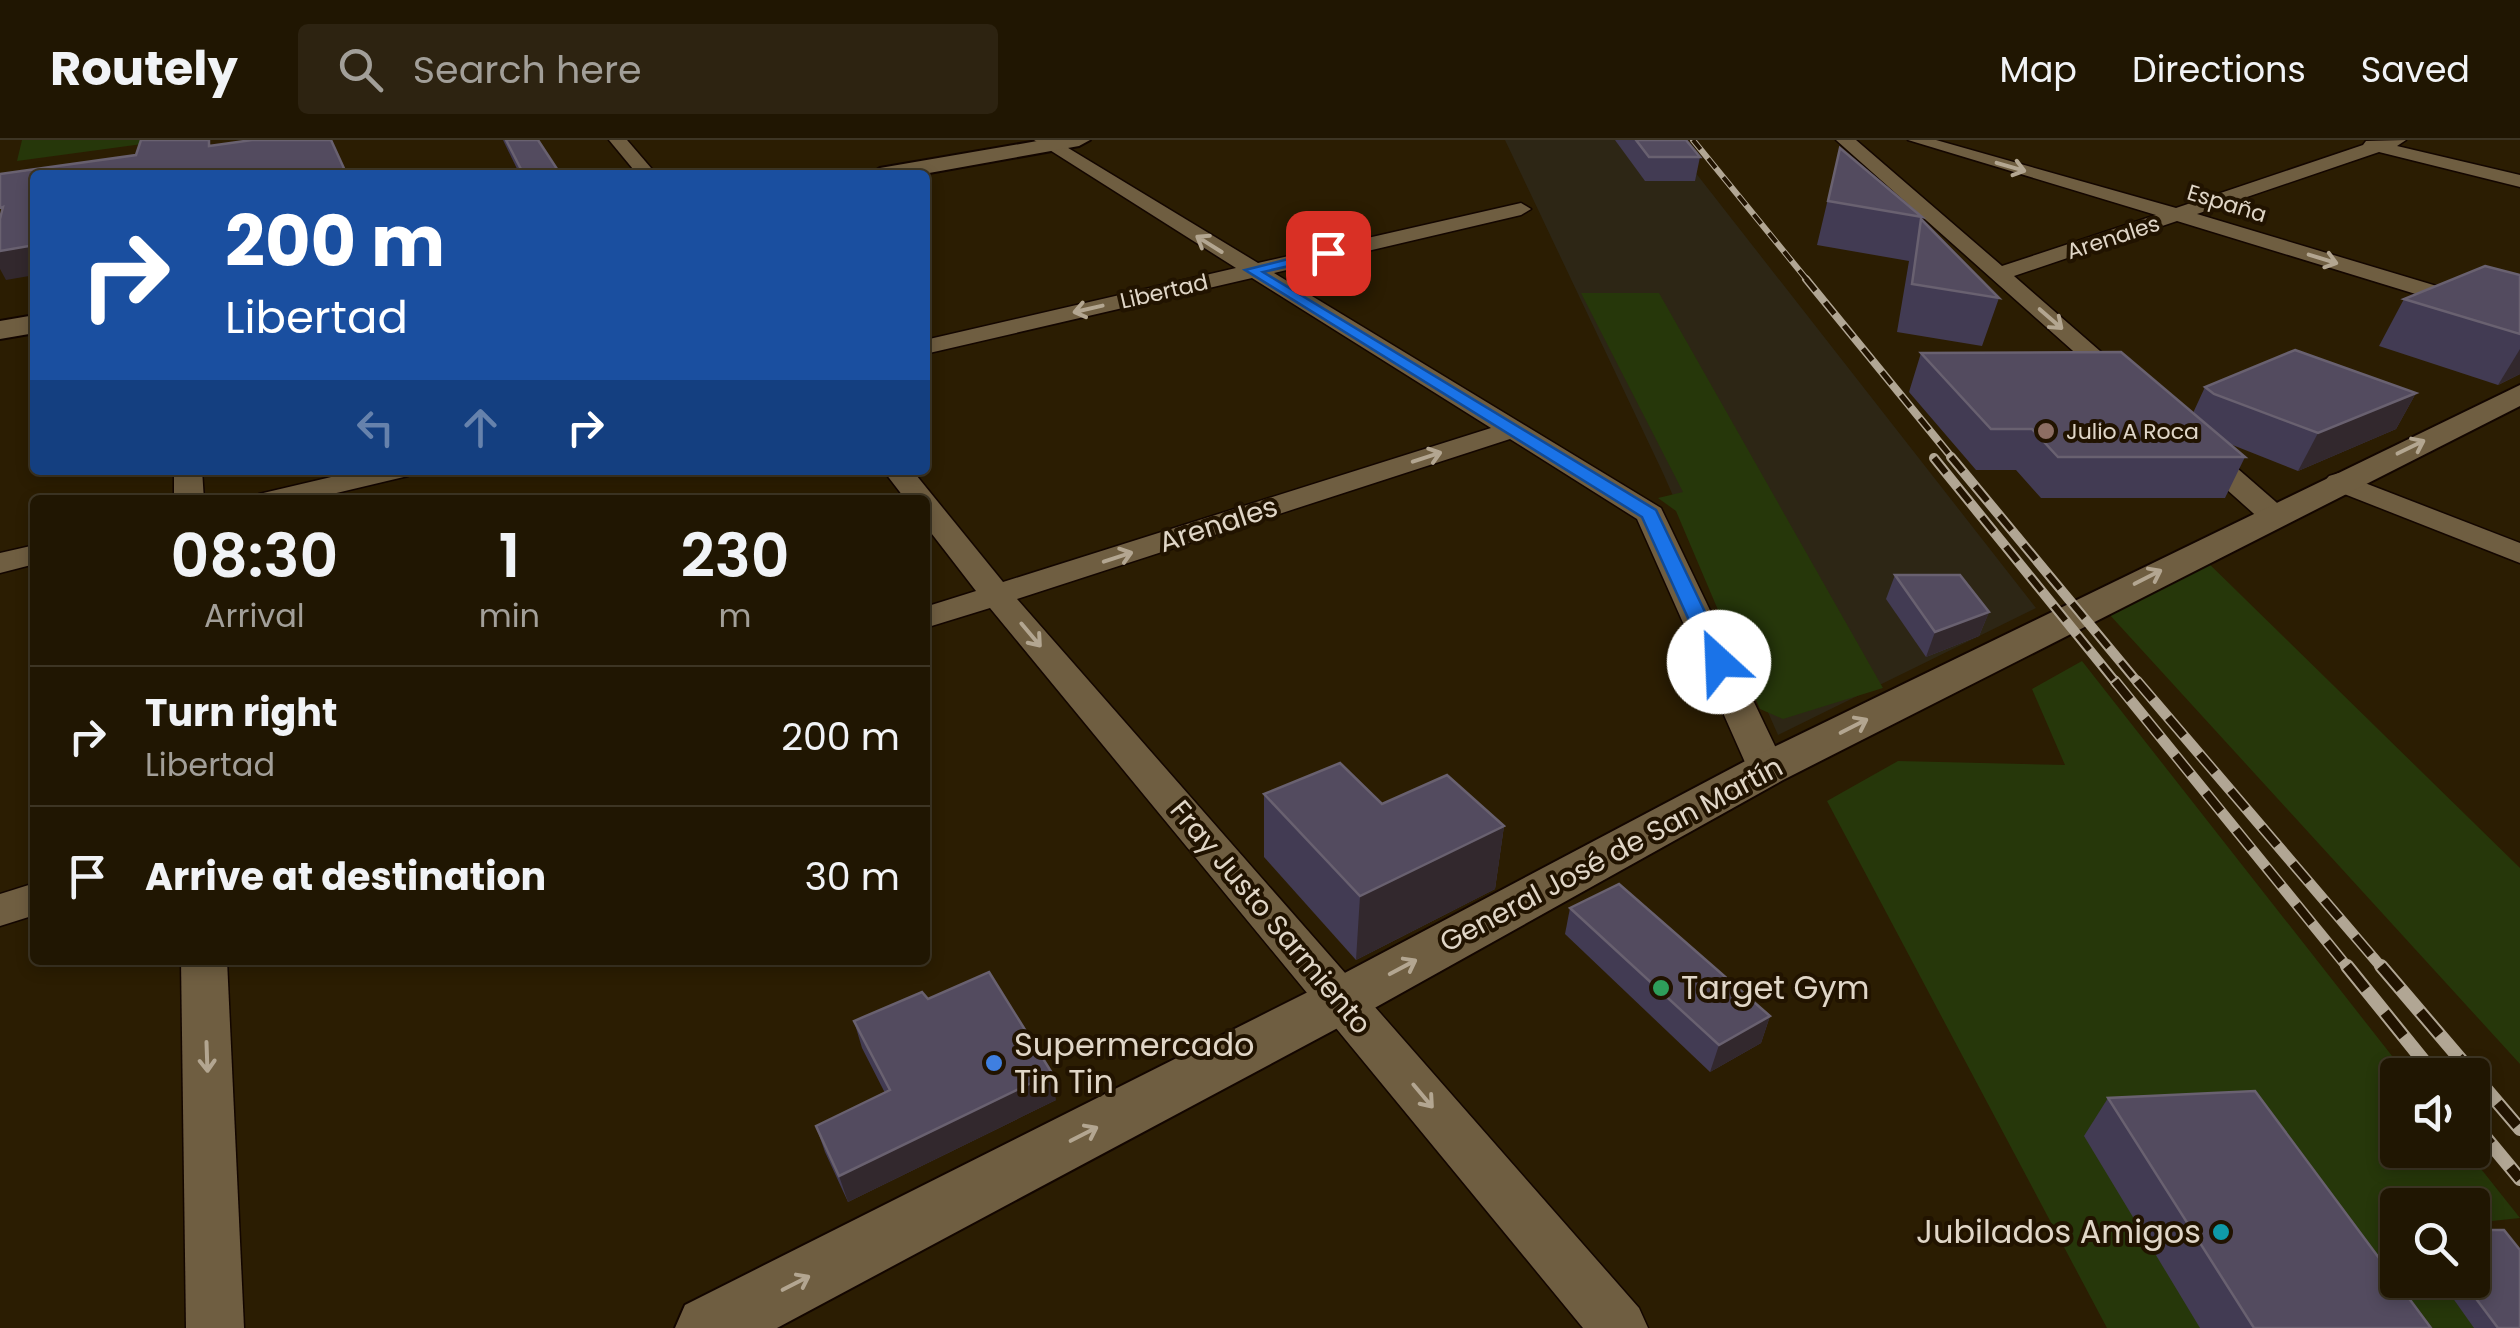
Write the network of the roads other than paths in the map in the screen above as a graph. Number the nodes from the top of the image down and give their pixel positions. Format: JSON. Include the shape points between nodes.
{"nodes":[{"id":1,"x":1845,"y":140,"type":"edge"},
{"id":2,"x":1917,"y":140,"type":"edge"},
{"id":3,"x":2352,"y":140,"type":"edge"},
{"id":4,"x":1058,"y":142,"type":"edge"},
{"id":5,"x":627,"y":143,"type":"edge"},
{"id":6,"x":2387,"y":143,"type":"edge"},
{"id":7,"x":645,"y":170,"type":"edge"},
{"id":8,"x":907,"y":170,"type":"edge"},
{"id":9,"x":2520,"y":180,"type":"edge"},
{"id":10,"x":1521,"y":209,"type":"dead end"},
{"id":11,"x":2180,"y":215,"type":"junction"},
{"id":12,"x":1252,"y":270,"type":"junction"},
{"id":13,"x":2000,"y":274,"type":"junction"},
{"id":14,"x":2520,"y":320,"type":"edge"},
{"id":15,"x":30,"y":325,"type":"edge"},
{"id":16,"x":0,"y":330,"type":"edge"},
{"id":17,"x":930,"y":346,"type":"edge"},
{"id":18,"x":2520,"y":394,"type":"edge"},
{"id":19,"x":2144,"y":401,"type":"edge"},
{"id":20,"x":2172,"y":426,"type":"edge"},
{"id":21,"x":1511,"y":430,"type":"junction"},
{"id":22,"x":376,"y":475,"type":"edge"},
{"id":23,"x":901,"y":475,"type":"edge"},
{"id":24,"x":2339,"y":482,"type":"junction"},
{"id":25,"x":290,"y":495,"type":"edge"},
{"id":26,"x":917,"y":495,"type":"edge"},
{"id":27,"x":930,"y":511,"type":"edge"},
{"id":28,"x":2273,"y":515,"type":"junction"},
{"id":29,"x":2520,"y":554,"type":"edge"},
{"id":30,"x":30,"y":555,"type":"edge"},
{"id":31,"x":0,"y":562,"type":"edge"},
{"id":32,"x":997,"y":596,"type":"junction"},
{"id":33,"x":930,"y":616,"type":"edge"},
{"id":34,"x":1767,"y":770,"type":"junction"},
{"id":35,"x":30,"y":901,"type":"edge"},
{"id":36,"x":0,"y":910,"type":"edge"},
{"id":37,"x":204,"y":965,"type":"edge"},
{"id":38,"x":1342,"y":1000,"type":"junction"},
{"id":39,"x":215,"y":1328,"type":"edge"},
{"id":40,"x":709,"y":1328,"type":"edge"},
{"id":41,"x":1619,"y":1328,"type":"edge"}],
"edges":[{"from":1,"to":13,"type":"street"},
{"from":2,"to":11,"type":"street","name":"España","one_way":true},
{"from":3,"to":6,"type":"street"},
{"from":4,"to":8,"type":"street"},
{"from":12,"to":4,"type":"street","one_way":true},
{"from":5,"to":7,"type":"street"},
{"from":6,"to":9,"type":"street"},
{"from":6,"to":11,"type":"street","name":"Arenales"},
{"from":10,"to":12,"type":"street","name":"Libertad"},
{"from":11,"to":13,"type":"street","name":"Arenales"},
{"from":11,"to":14,"type":"street","name":"España","one_way":true},
{"from":12,"to":17,"type":"street","name":"Libertad","one_way":true},
{"from":12,"to":21,"type":"street"},
{"from":13,"to":19,"type":"street","one_way":true},
{"from":15,"to":16,"type":"street"},
{"from":24,"to":18,"type":"street","name":"General José de San Martín","one_way":true},
{"from":20,"to":28,"type":"street"},
{"from":32,"to":21,"type":"street","name":"Arenales","one_way":true},
{"from":21,"to":34,"type":"street","via":[[1650,514]]},
{"from":22,"to":25,"type":"street"},
{"from":23,"to":26,"type":"street","name":"Fray Justo Sarmiento"},
{"from":24,"to":28,"type":"street","name":"General José de San Martín"},
{"from":24,"to":29,"type":"street"},
{"from":27,"to":32,"type":"street","name":"Fray Justo Sarmiento"},
{"from":34,"to":28,"type":"street","name":"General José de San Martín","one_way":true},
{"from":30,"to":31,"type":"street"},
{"from":32,"to":33,"type":"street","name":"Arenales"},
{"from":32,"to":38,"type":"street","name":"Fray Justo Sarmiento","one_way":true},
{"from":38,"to":34,"type":"street","name":"General José de San Martín","one_way":true},
{"from":35,"to":36,"type":"street"},
{"from":37,"to":39,"type":"street","one_way":true},
{"from":40,"to":38,"type":"street","name":"General José de San Martín","one_way":true},
{"from":38,"to":41,"type":"street","name":"Fray Justo Sarmiento","one_way":true}]}
